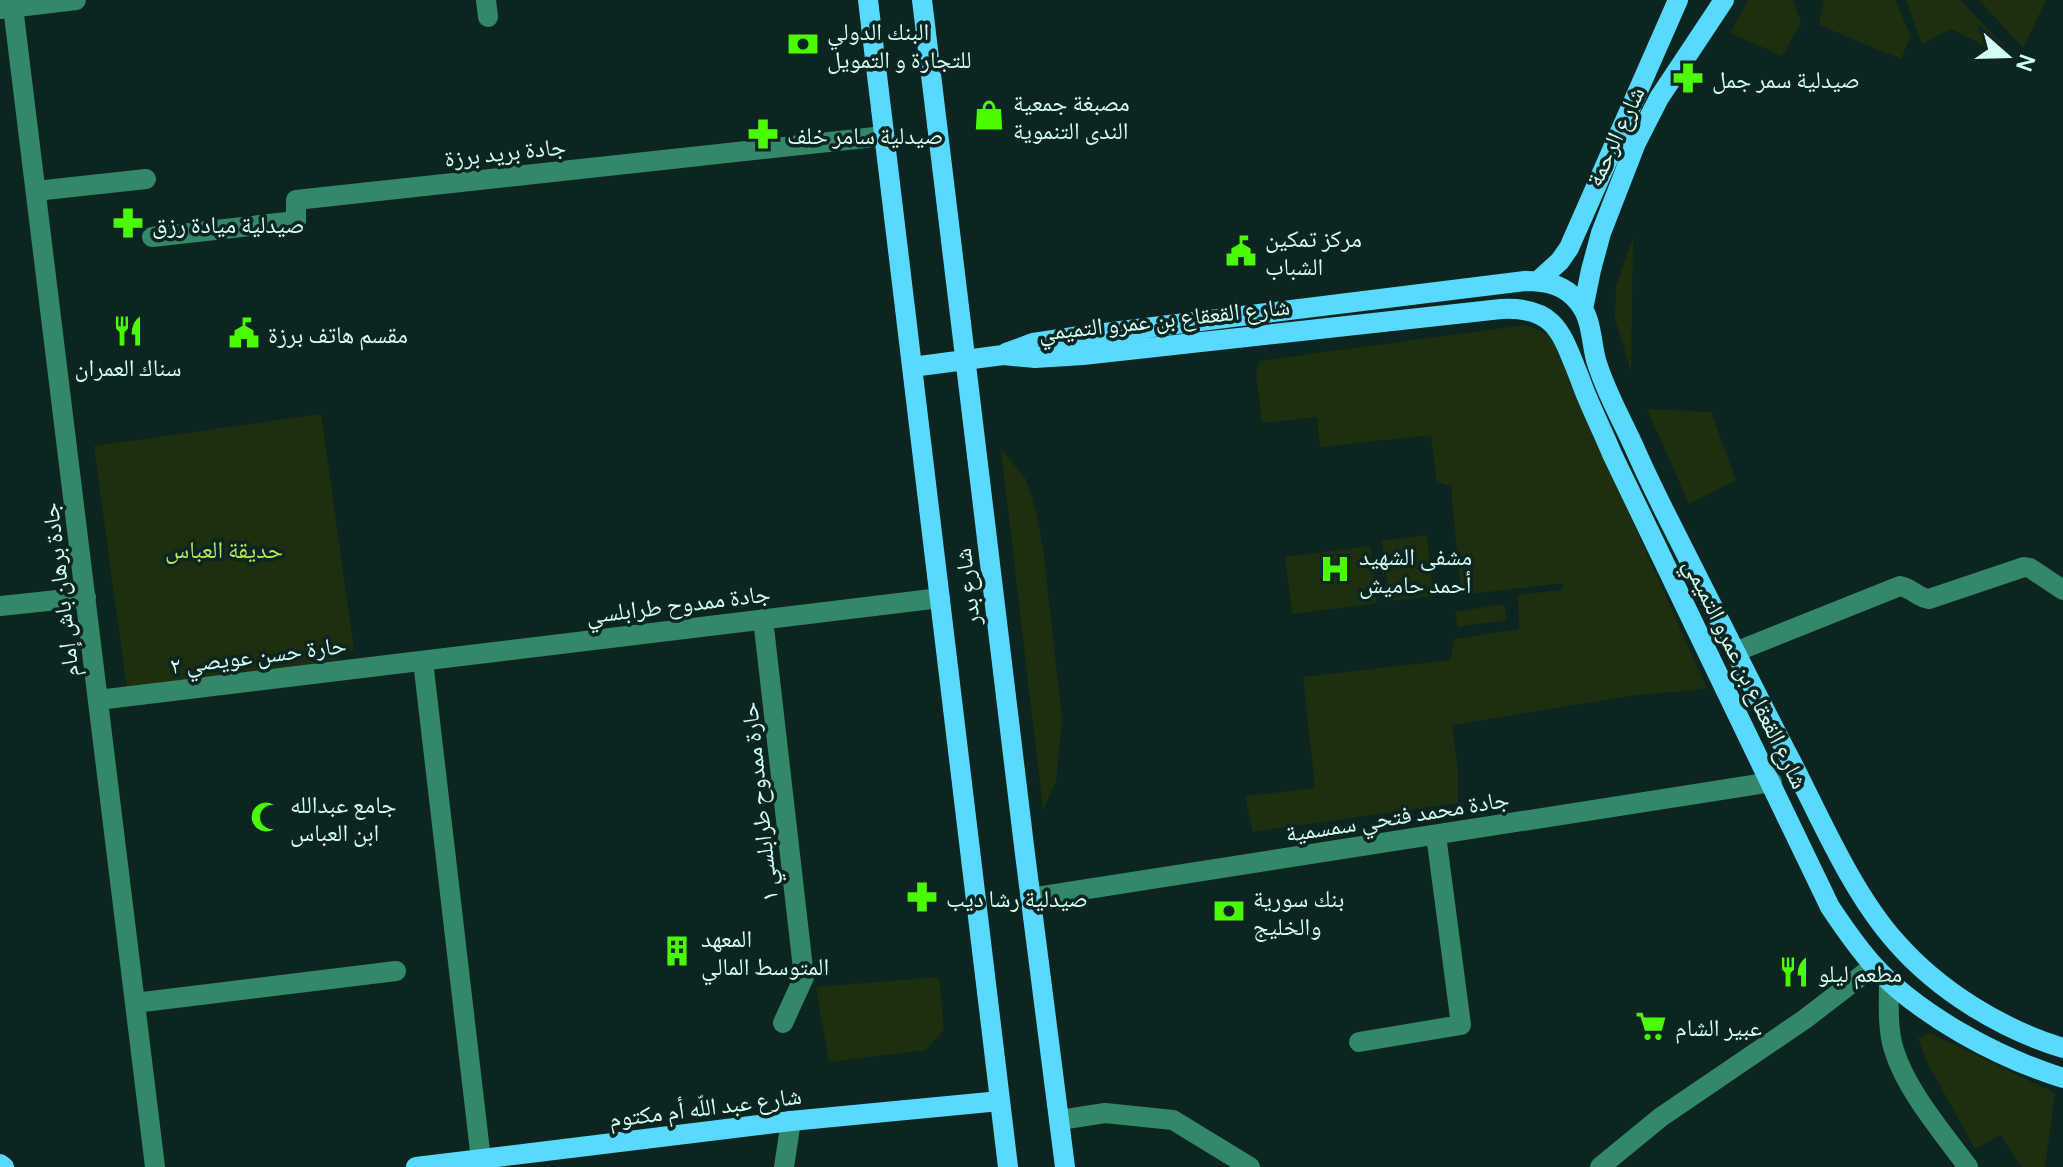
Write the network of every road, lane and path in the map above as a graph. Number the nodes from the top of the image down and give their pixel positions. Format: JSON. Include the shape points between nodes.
{"nodes":[{"id":1,"x":76,"y":0,"type":"edge"},
{"id":2,"x":868,"y":0,"type":"edge"},
{"id":3,"x":922,"y":0,"type":"edge"},
{"id":4,"x":1678,"y":0,"type":"edge"},
{"id":5,"x":1724,"y":0,"type":"edge"},
{"id":6,"x":7,"y":8,"type":"edge"},
{"id":7,"x":884,"y":136,"type":"junction"},
{"id":8,"x":146,"y":179,"type":"dead end"},
{"id":9,"x":36,"y":191,"type":"junction"},
{"id":10,"x":152,"y":237,"type":"dead end"},
{"id":11,"x":1538,"y":281,"type":"junction"},
{"id":12,"x":1583,"y":309,"type":"junction"},
{"id":13,"x":1531,"y":311,"type":"junction"},
{"id":14,"x":1557,"y":327,"type":"junction"},
{"id":15,"x":1003,"y":355,"type":"junction"},
{"id":16,"x":965,"y":360,"type":"junction"},
{"id":17,"x":912,"y":367,"type":"junction"},
{"id":18,"x":2063,"y":590,"type":"edge"},
{"id":19,"x":86,"y":597,"type":"junction"},
{"id":20,"x":940,"y":598,"type":"junction"},
{"id":21,"x":0,"y":606,"type":"edge"},
{"id":22,"x":763,"y":619,"type":"junction"},
{"id":23,"x":1735,"y":652,"type":"junction"},
{"id":24,"x":423,"y":661,"type":"junction"},
{"id":25,"x":98,"y":700,"type":"junction"},
{"id":26,"x":1772,"y":782,"type":"junction"},
{"id":27,"x":1436,"y":835,"type":"junction"},
{"id":28,"x":1030,"y":898,"type":"junction"},
{"id":29,"x":396,"y":971,"type":"dead end"},
{"id":30,"x":1882,"y":973,"type":"junction"},
{"id":31,"x":135,"y":1003,"type":"junction"},
{"id":32,"x":783,"y":1023,"type":"dead end"},
{"id":33,"x":1359,"y":1042,"type":"dead end"},
{"id":34,"x":2063,"y":1048,"type":"edge"},
{"id":35,"x":2063,"y":1078,"type":"edge"},
{"id":36,"x":1000,"y":1101,"type":"junction"},
{"id":37,"x":1060,"y":1120,"type":"junction"},
{"id":38,"x":791,"y":1121,"type":"junction"},
{"id":39,"x":558,"y":1158,"type":"edge"},
{"id":40,"x":481,"y":1160,"type":"junction"},
{"id":41,"x":155,"y":1167,"type":"edge"},
{"id":42,"x":416,"y":1167,"type":"edge"},
{"id":43,"x":784,"y":1167,"type":"edge"},
{"id":44,"x":1008,"y":1167,"type":"edge"},
{"id":45,"x":1065,"y":1167,"type":"edge"},
{"id":46,"x":1250,"y":1167,"type":"edge"},
{"id":47,"x":1600,"y":1167,"type":"edge"},
{"id":48,"x":1968,"y":1167,"type":"edge"}],
"edges":[{"from":1,"to":6,"type":"street"},
{"from":2,"to":7,"type":"main road","name":"شارع بدر"},
{"from":3,"to":16,"type":"main road","name":"شارع بدر"},
{"from":4,"to":11,"type":"main road","name":"شارع الرحمة","via":[[1569,248]]},
{"from":5,"to":12,"type":"main road","name":"شارع الرحمة","via":[[1636,143],[1601,233]]},
{"from":6,"to":9,"type":"street","name":"جادة برهان باش إمام"},
{"from":7,"to":10,"type":"street","name":"جادة بريد برزة","via":[[296,200],[296,221]]},
{"from":7,"to":17,"type":"main road","name":"شارع بدر"},
{"from":8,"to":9,"type":"street"},
{"from":9,"to":19,"type":"street","name":"جادة برهان باش إمام"},
{"from":11,"to":12,"type":"main road","via":[[1570,292]]},
{"from":11,"to":13,"type":"main road"},
{"from":11,"to":15,"type":"main road","name":"شارع القعقاع بن عمرو التميمي","via":[[1080,336],[1033,343]]},
{"from":12,"to":14,"type":"main road"},
{"from":12,"to":23,"type":"main road","name":"شارع القعقاع بن عمرو التميمي","via":[[1603,380]]},
{"from":13,"to":14,"type":"main road"},
{"from":13,"to":15,"type":"main road","name":"شارع القعقاع بن عمرو التميمي","via":[[1501,309],[1051,358]]},
{"from":14,"to":26,"type":"main road","name":"شارع القعقاع بن عمرو التميمي","via":[[1612,454]]},
{"from":15,"to":16,"type":"main road"},
{"from":16,"to":17,"type":"main road"},
{"from":16,"to":28,"type":"main road","name":"شارع بدر"},
{"from":17,"to":20,"type":"main road","name":"شارع بدر"},
{"from":18,"to":23,"type":"street","via":[[2024,567],[1934,598],[1895,588]]},
{"from":19,"to":21,"type":"street"},
{"from":19,"to":25,"type":"street","name":"جادة برهان باش إمام"},
{"from":20,"to":22,"type":"street","name":"جادة ممدوح طرابلسي"},
{"from":20,"to":36,"type":"main road","name":"شارع بدر"},
{"from":22,"to":24,"type":"street","name":"جادة ممدوح طرابلسي"},
{"from":22,"to":32,"type":"street","name":"حارة ممدوح طرابلسي ١","via":[[804,977]]},
{"from":23,"to":34,"type":"main road","name":"شارع القعقاع بن عمرو التميمي","via":[[1859,890],[1894,940],[1949,990],[1995,1019]]},
{"from":24,"to":25,"type":"street","name":"حارة حسن عويصي ٢"},
{"from":24,"to":40,"type":"street"},
{"from":25,"to":31,"type":"street","name":"جادة برهان باش إمام"},
{"from":26,"to":27,"type":"street","name":"جادة محمد فتحي سمسمية"},
{"from":26,"to":30,"type":"main road","name":"شارع القعقاع بن عمرو التميمي","via":[[1830,907]]},
{"from":27,"to":28,"type":"street","name":"جادة محمد فتحي سمسمية"},
{"from":27,"to":33,"type":"street","via":[[1461,1025]]},
{"from":28,"to":37,"type":"main road","name":"شارع بدر"},
{"from":29,"to":31,"type":"street"},
{"from":30,"to":35,"type":"main road","name":"شارع القعقاع بن عمرو التميمي","via":[[1954,1028]]},
{"from":30,"to":47,"type":"street","via":[[1661,1117]]},
{"from":30,"to":48,"type":"street","via":[[1894,1050],[1916,1096]]},
{"from":31,"to":41,"type":"street","name":"جادة برهان باش إمام"},
{"from":36,"to":38,"type":"main road","name":"شارع عبد اللّه أم مكتوم"},
{"from":36,"to":44,"type":"main road","name":"شارع بدر"},
{"from":37,"to":45,"type":"main road","name":"شارع بدر"},
{"from":37,"to":46,"type":"street","via":[[1105,1113],[1173,1120]]},
{"from":38,"to":39,"type":"main road","name":"شارع عبد اللّه أم مكتوم"},
{"from":38,"to":43,"type":"street"},
{"from":39,"to":40,"type":"main road","name":"شارع عبد اللّه أم مكتوم"},
{"from":40,"to":42,"type":"main road","name":"شارع عبد اللّه أم مكتوم"}]}
